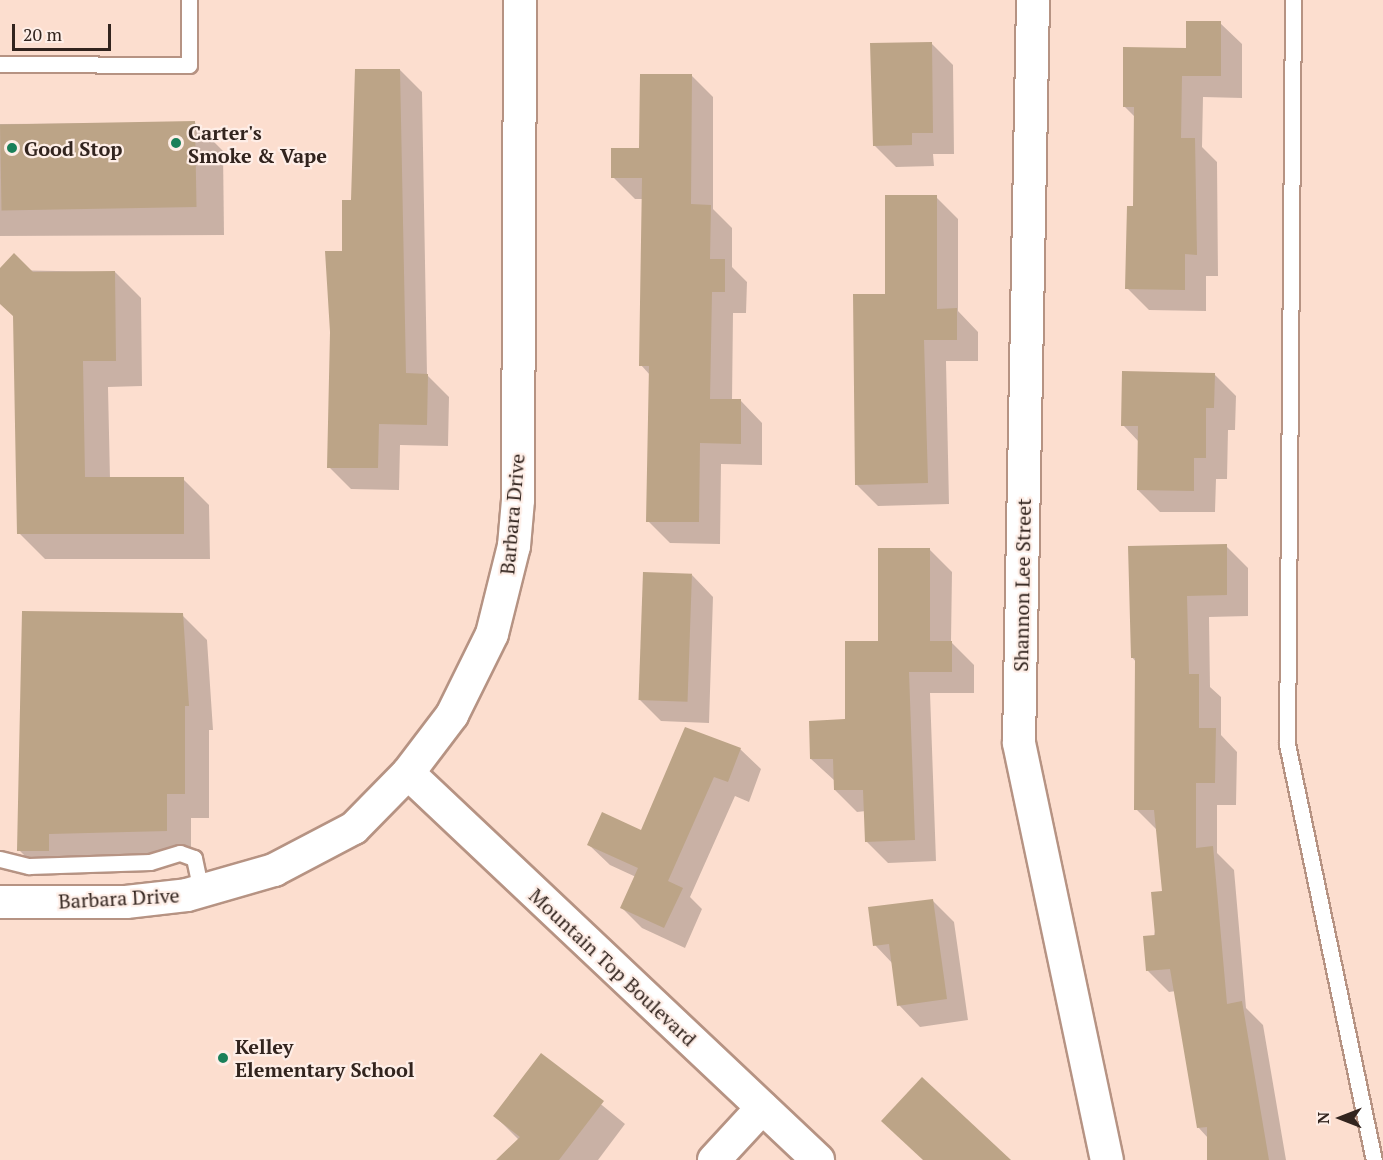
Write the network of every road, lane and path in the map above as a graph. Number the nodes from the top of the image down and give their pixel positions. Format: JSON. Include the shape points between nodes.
{"nodes":[{"id":1,"x":189,"y":0,"type":"edge"},
{"id":2,"x":520,"y":0,"type":"edge"},
{"id":3,"x":1033,"y":0,"type":"edge"},
{"id":4,"x":1293,"y":0,"type":"edge"},
{"id":5,"x":0,"y":64,"type":"edge"},
{"id":6,"x":408,"y":773,"type":"junction"},
{"id":7,"x":0,"y":859,"type":"edge"},
{"id":8,"x":201,"y":892,"type":"junction"},
{"id":9,"x":0,"y":902,"type":"edge"},
{"id":10,"x":762,"y":1108,"type":"junction"},
{"id":11,"x":714,"y":1160,"type":"edge"},
{"id":12,"x":818,"y":1160,"type":"edge"},
{"id":13,"x":1107,"y":1160,"type":"edge"},
{"id":14,"x":1374,"y":1160,"type":"edge"}],
"edges":[{"from":1,"to":5,"type":"lane","via":[[189,65]]},
{"from":2,"to":6,"type":"street","name":"Barbara Drive","via":[[518,489],[514,546],[502,601],[475,675],[452,715]]},
{"from":3,"to":13,"type":"street","name":"Shannon Lee Street","via":[[1019,743]]},
{"from":4,"to":14,"type":"lane","via":[[1287,744]]},
{"from":6,"to":8,"type":"street","name":"Barbara Drive","via":[[354,828],[315,851],[274,870]]},
{"from":6,"to":10,"type":"street","name":"Mountain Top Boulevard"},
{"from":7,"to":8,"type":"lane","via":[[29,866],[150,862],[180,854],[194,858]]},
{"from":8,"to":9,"type":"street","name":"Barbara Drive","via":[[126,902]]},
{"from":10,"to":11,"type":"street"},
{"from":10,"to":12,"type":"street","name":"Mountain Top Boulevard"}]}
